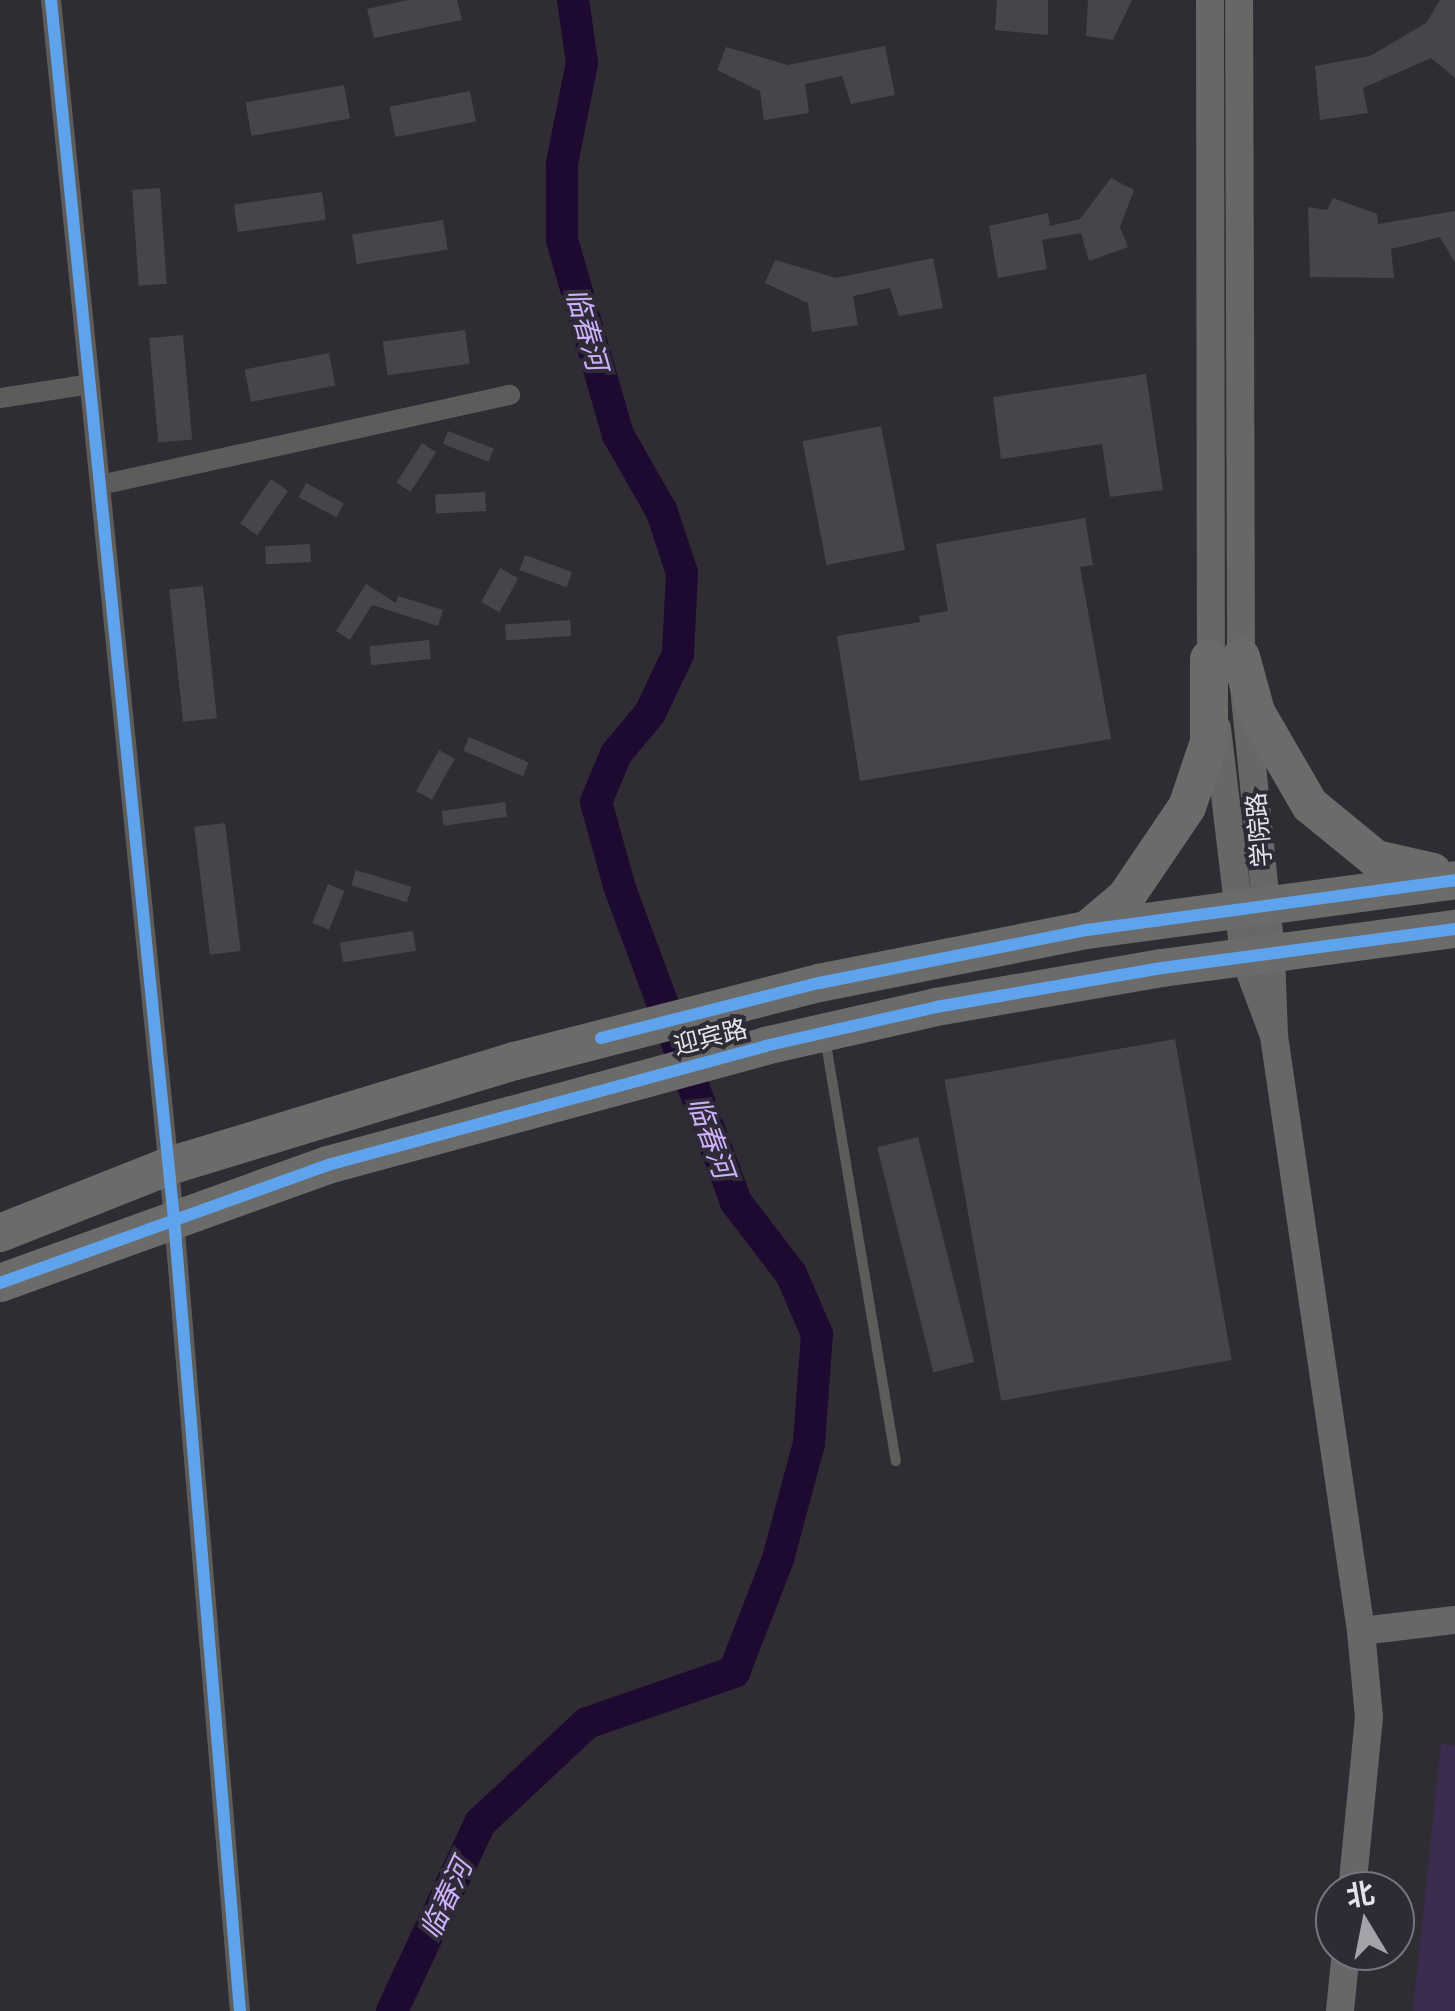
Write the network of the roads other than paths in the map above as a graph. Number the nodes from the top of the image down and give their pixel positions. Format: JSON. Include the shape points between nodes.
{"nodes":[{"id":1,"x":51,"y":0,"type":"edge"},
{"id":2,"x":1210,"y":0,"type":"edge"},
{"id":3,"x":1239,"y":0,"type":"edge"},
{"id":4,"x":90,"y":384,"type":"junction"},
{"id":5,"x":510,"y":396,"type":"dead end"},
{"id":6,"x":0,"y":398,"type":"edge"},
{"id":7,"x":100,"y":485,"type":"junction"},
{"id":8,"x":1225,"y":658,"type":"junction"},
{"id":9,"x":1455,"y":878,"type":"edge"},
{"id":10,"x":1251,"y":906,"type":"junction"},
{"id":11,"x":1455,"y":929,"type":"edge"},
{"id":12,"x":1087,"y":930,"type":"junction"},
{"id":13,"x":1257,"y":955,"type":"junction"},
{"id":14,"x":824,"y":1032,"type":"junction"},
{"id":15,"x":169,"y":1166,"type":"junction"},
{"id":16,"x":174,"y":1219,"type":"junction"},
{"id":17,"x":0,"y":1233,"type":"edge"},
{"id":18,"x":0,"y":1283,"type":"edge"},
{"id":19,"x":896,"y":1461,"type":"dead end"},
{"id":20,"x":1455,"y":1620,"type":"edge"},
{"id":21,"x":1362,"y":1631,"type":"junction"},
{"id":22,"x":1354,"y":1871,"type":"edge"},
{"id":23,"x":1344,"y":1971,"type":"edge"},
{"id":24,"x":240,"y":2011,"type":"edge"},
{"id":25,"x":1340,"y":2011,"type":"edge"}],
"edges":[{"from":1,"to":4,"type":"street"},
{"from":2,"to":8,"type":"main road","name":"学院路"},
{"from":3,"to":8,"type":"main road","name":"学院路"},
{"from":4,"to":6,"type":"street"},
{"from":4,"to":7,"type":"street"},
{"from":5,"to":7,"type":"street"},
{"from":7,"to":15,"type":"street"},
{"from":8,"to":9,"type":"highway","via":[[1310,805],[1376,860]]},
{"from":8,"to":10,"type":"main road","name":"学院路"},
{"from":8,"to":12,"type":"highway","via":[[1209,742],[1187,807],[1126,897]]},
{"from":9,"to":10,"type":"highway","name":"迎宾路"},
{"from":10,"to":12,"type":"highway","name":"迎宾路"},
{"from":10,"to":13,"type":"main road","name":"学院路"},
{"from":11,"to":13,"type":"highway","name":"迎宾路"},
{"from":12,"to":15,"type":"highway","name":"迎宾路","via":[[757,998],[601,1038]]},
{"from":13,"to":14,"type":"highway","name":"迎宾路"},
{"from":13,"to":21,"type":"main road","name":"学院路"},
{"from":14,"to":16,"type":"highway","name":"迎宾路","via":[[328,1165]]},
{"from":14,"to":19,"type":"lane"},
{"from":15,"to":16,"type":"street"},
{"from":15,"to":17,"type":"highway","name":"迎宾路"},
{"from":16,"to":18,"type":"highway","name":"迎宾路"},
{"from":16,"to":24,"type":"street"},
{"from":20,"to":21,"type":"main road"},
{"from":21,"to":22,"type":"main road","name":"学院路","via":[[1369,1717]]},
{"from":23,"to":25,"type":"main road"}]}
